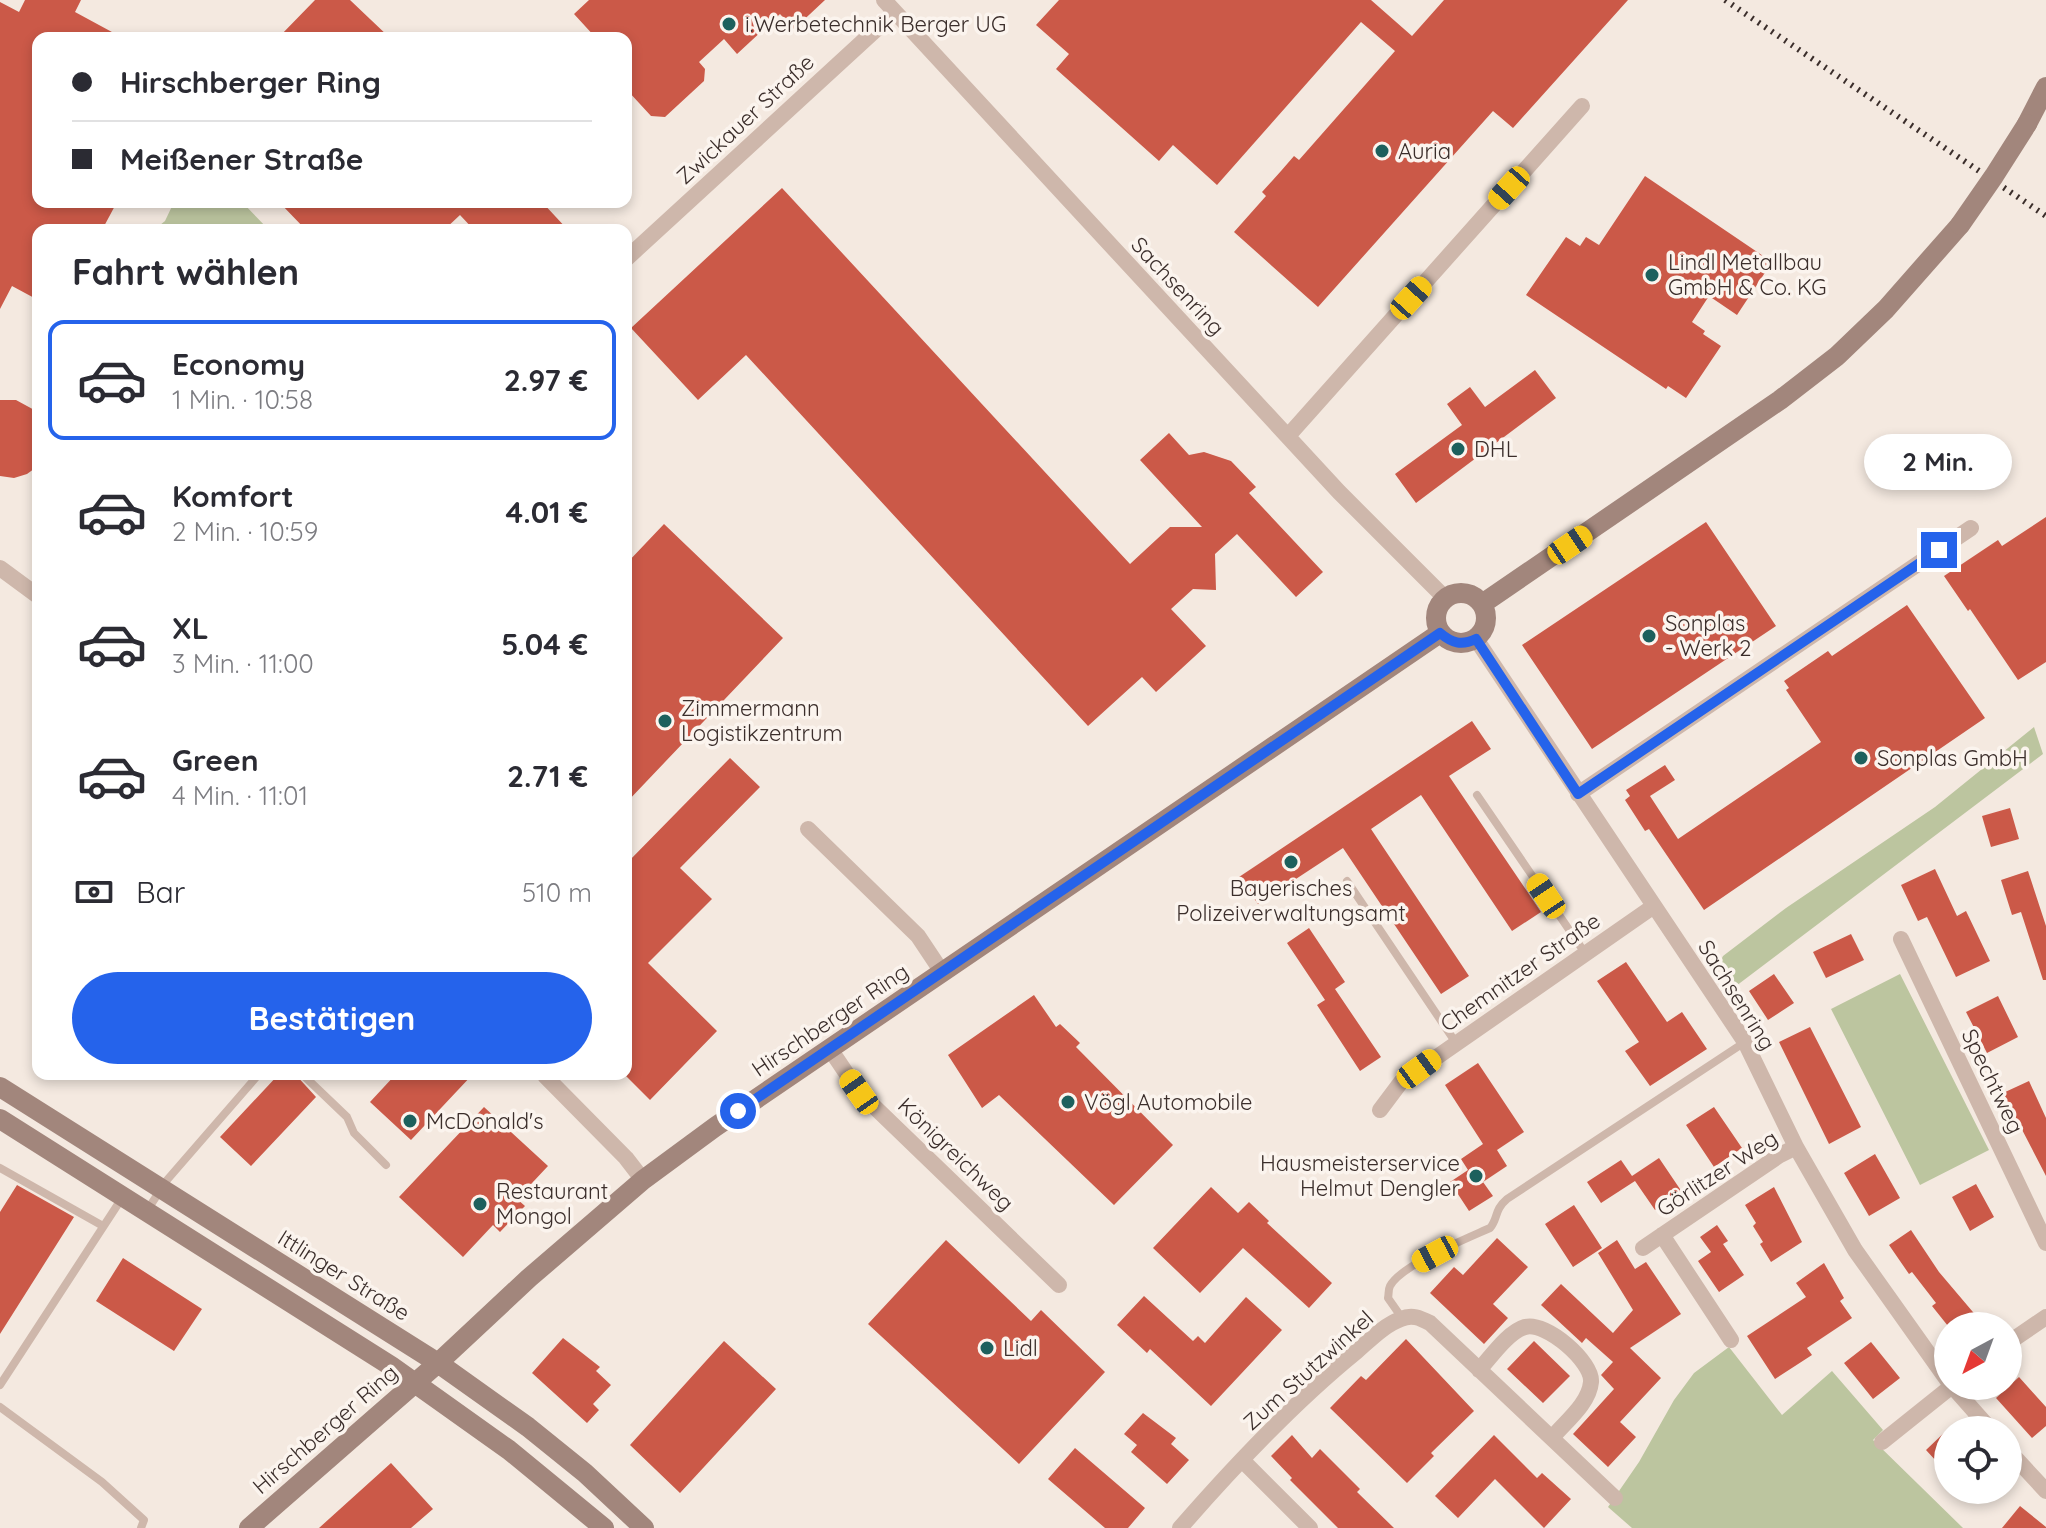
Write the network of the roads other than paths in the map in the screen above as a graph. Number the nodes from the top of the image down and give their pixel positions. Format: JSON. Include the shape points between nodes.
{"nodes":[{"id":1,"x":889,"y":6,"type":"edge"},
{"id":2,"x":2046,"y":87,"type":"edge"},
{"id":3,"x":1582,"y":106,"type":"dead end"},
{"id":4,"x":632,"y":253,"type":"edge"},
{"id":5,"x":1288,"y":436,"type":"junction"},
{"id":6,"x":1971,"y":528,"type":"dead end"},
{"id":7,"x":0,"y":568,"type":"edge"},
{"id":8,"x":32,"y":592,"type":"edge"},
{"id":9,"x":1445,"y":598,"type":"junction"},
{"id":10,"x":1482,"y":604,"type":"junction"},
{"id":11,"x":1440,"y":633,"type":"junction"},
{"id":12,"x":1476,"y":639,"type":"junction"},
{"id":13,"x":1578,"y":794,"type":"junction"},
{"id":14,"x":1477,"y":795,"type":"dead end"},
{"id":15,"x":808,"y":829,"type":"dead end"},
{"id":16,"x":1347,"y":881,"type":"dead end"},
{"id":17,"x":1654,"y":906,"type":"junction"},
{"id":18,"x":1901,"y":939,"type":"dead end"},
{"id":19,"x":1585,"y":953,"type":"junction"},
{"id":20,"x":942,"y":972,"type":"junction"},
{"id":21,"x":1745,"y":1042,"type":"junction"},
{"id":22,"x":1456,"y":1043,"type":"junction"},
{"id":23,"x":830,"y":1049,"type":"junction"},
{"id":24,"x":254,"y":1080,"type":"edge"},
{"id":25,"x":308,"y":1080,"type":"edge"},
{"id":26,"x":549,"y":1080,"type":"edge"},
{"id":27,"x":0,"y":1087,"type":"edge"},
{"id":28,"x":1380,"y":1110,"type":"dead end"},
{"id":29,"x":0,"y":1119,"type":"edge"},
{"id":30,"x":1796,"y":1147,"type":"junction"},
{"id":31,"x":386,"y":1165,"type":"dead end"},
{"id":32,"x":0,"y":1168,"type":"edge"},
{"id":33,"x":643,"y":1180,"type":"junction"},
{"id":34,"x":160,"y":1190,"type":"junction"},
{"id":35,"x":123,"y":1197,"type":"junction"},
{"id":36,"x":146,"y":1212,"type":"junction"},
{"id":37,"x":103,"y":1226,"type":"junction"},
{"id":38,"x":1662,"y":1235,"type":"junction"},
{"id":39,"x":2046,"y":1243,"type":"edge"},
{"id":40,"x":1643,"y":1248,"type":"dead end"},
{"id":41,"x":1059,"y":1285,"type":"dead end"},
{"id":42,"x":2046,"y":1317,"type":"edge"},
{"id":43,"x":1402,"y":1318,"type":"junction"},
{"id":44,"x":2022,"y":1333,"type":"edge"},
{"id":45,"x":1731,"y":1340,"type":"dead end"},
{"id":46,"x":1934,"y":1361,"type":"edge"},
{"id":47,"x":438,"y":1363,"type":"junction"},
{"id":48,"x":1479,"y":1370,"type":"junction"},
{"id":49,"x":413,"y":1383,"type":"junction"},
{"id":50,"x":0,"y":1385,"type":"edge"},
{"id":51,"x":1934,"y":1400,"type":"edge"},
{"id":52,"x":1964,"y":1400,"type":"edge"},
{"id":53,"x":0,"y":1407,"type":"edge"},
{"id":54,"x":1979,"y":1416,"type":"edge"},
{"id":55,"x":1552,"y":1438,"type":"junction"},
{"id":56,"x":1882,"y":1442,"type":"dead end"},
{"id":57,"x":1242,"y":1460,"type":"junction"},
{"id":58,"x":2022,"y":1465,"type":"edge"},
{"id":59,"x":2046,"y":1491,"type":"edge"},
{"id":60,"x":1615,"y":1498,"type":"dead end"},
{"id":61,"x":141,"y":1528,"type":"edge"},
{"id":62,"x":249,"y":1528,"type":"edge"},
{"id":63,"x":604,"y":1528,"type":"edge"},
{"id":64,"x":644,"y":1528,"type":"edge"},
{"id":65,"x":1180,"y":1528,"type":"edge"},
{"id":66,"x":1310,"y":1528,"type":"edge"}],
"edges":[{"from":1,"to":4,"type":"street","name":"Zwickauer Straße"},
{"from":1,"to":5,"type":"street","name":"Sachsenring"},
{"from":2,"to":10,"type":"street","bridge":true,"via":[[1960,225],[1837,356]]},
{"from":3,"to":5,"type":"street"},
{"from":5,"to":9,"type":"street","name":"Sachsenring"},
{"from":6,"to":13,"type":"street"},
{"from":7,"to":8,"type":"street"},
{"from":9,"to":10,"type":"street","via":[[1472,595]]},
{"from":9,"to":11,"type":"street","via":[[1435,616]]},
{"from":10,"to":12,"type":"street","via":[[1486,622]]},
{"from":11,"to":12,"type":"street","via":[[1458,644]]},
{"from":11,"to":20,"type":"street","name":"Hirschberger Ring"},
{"from":12,"to":13,"type":"street","name":"Sachsenring"},
{"from":13,"to":17,"type":"street","name":"Sachsenring"},
{"from":14,"to":19,"type":"lane"},
{"from":15,"to":20,"type":"street","via":[[918,936]]},
{"from":16,"to":22,"type":"lane"},
{"from":17,"to":19,"type":"street","name":"Chemnitzer Straße"},
{"from":17,"to":21,"type":"street","name":"Sachsenring"},
{"from":18,"to":39,"type":"street","name":"Spechtweg"},
{"from":19,"to":22,"type":"street","name":"Chemnitzer Straße"},
{"from":20,"to":23,"type":"street","name":"Hirschberger Ring"},
{"from":21,"to":30,"type":"street","name":"Sachsenring"},
{"from":21,"to":43,"type":"lane","via":[[1507,1199],[1497,1208],[1490,1228],[1401,1275],[1390,1286],[1388,1298]]},
{"from":22,"to":28,"type":"street","name":"Chemnitzer Straße","via":[[1401,1082]]},
{"from":23,"to":33,"type":"street","name":"Hirschberger Ring"},
{"from":23,"to":41,"type":"street","name":"Königreichweg","via":[[859,1092]]},
{"from":24,"to":34,"type":"lane"},
{"from":25,"to":31,"type":"lane"},
{"from":26,"to":33,"type":"street"},
{"from":27,"to":34,"type":"street","name":"Ittlinger Straße"},
{"from":29,"to":35,"type":"street"},
{"from":30,"to":38,"type":"street","name":"Görlitzer Weg"},
{"from":30,"to":46,"type":"street","name":"Sachsenring","via":[[1855,1250]]},
{"from":32,"to":37,"type":"lane"},
{"from":33,"to":47,"type":"street","name":"Hirschberger Ring"},
{"from":34,"to":36,"type":"lane"},
{"from":34,"to":47,"type":"street","name":"Ittlinger Straße"},
{"from":35,"to":36,"type":"street"},
{"from":35,"to":37,"type":"lane"},
{"from":36,"to":49,"type":"street"},
{"from":37,"to":50,"type":"lane"},
{"from":38,"to":40,"type":"street","name":"Görlitzer Weg"},
{"from":38,"to":45,"type":"street","name":"Görlitzer Weg"},
{"from":42,"to":44,"type":"street"},
{"from":43,"to":48,"type":"street","name":"Zum Stutzwinkel","via":[[1415,1316],[1430,1323]]},
{"from":43,"to":57,"type":"street","name":"Zum Stutzwinkel","via":[[1333,1372]]},
{"from":47,"to":49,"type":"street","name":"Hirschberger Ring"},
{"from":47,"to":64,"type":"street","name":"Ittlinger Straße","via":[[528,1427]]},
{"from":48,"to":55,"type":"street","name":"Zum Stutzwinkel"},
{"from":48,"to":55,"type":"street","via":[[1525,1326],[1550,1330],[1588,1367],[1592,1378],[1585,1400]]},
{"from":49,"to":62,"type":"street","name":"Hirschberger Ring"},
{"from":49,"to":63,"type":"street","via":[[509,1450]]},
{"from":51,"to":56,"type":"street"},
{"from":52,"to":54,"type":"street"},
{"from":53,"to":61,"type":"lane","via":[[102,1482],[144,1520]]},
{"from":55,"to":60,"type":"street","name":"Zum Stutzwinkel"},
{"from":57,"to":65,"type":"street","name":"Zum Stutzwinkel"},
{"from":57,"to":66,"type":"street"},
{"from":58,"to":59,"type":"street"}]}
